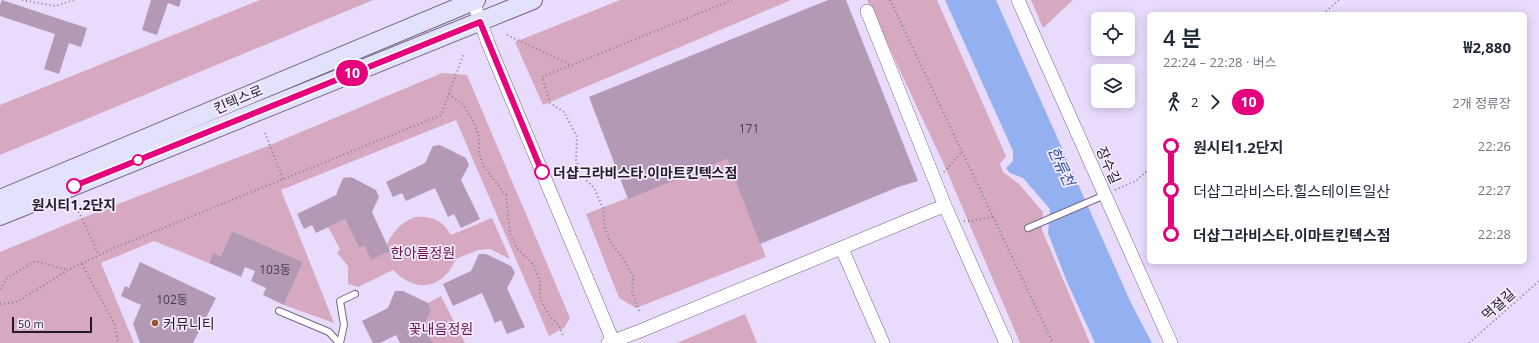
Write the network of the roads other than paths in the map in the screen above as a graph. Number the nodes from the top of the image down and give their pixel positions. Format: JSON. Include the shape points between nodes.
{"nodes":[{"id":1,"x":473,"y":0,"type":"edge"},
{"id":2,"x":533,"y":0,"type":"edge"},
{"id":3,"x":1018,"y":0,"type":"edge"},
{"id":4,"x":866,"y":11,"type":"dead end"},
{"id":5,"x":480,"y":22,"type":"junction"},
{"id":6,"x":1105,"y":195,"type":"junction"},
{"id":7,"x":0,"y":198,"type":"edge"},
{"id":8,"x":945,"y":206,"type":"junction"},
{"id":9,"x":0,"y":216,"type":"edge"},
{"id":10,"x":1028,"y":228,"type":"dead end"},
{"id":11,"x":842,"y":248,"type":"junction"},
{"id":12,"x":355,"y":294,"type":"dead end"},
{"id":13,"x":279,"y":310,"type":"dead end"},
{"id":14,"x":611,"y":342,"type":"edge"},
{"id":15,"x":340,"y":343,"type":"edge"},
{"id":16,"x":883,"y":343,"type":"edge"},
{"id":17,"x":1006,"y":343,"type":"edge"},
{"id":18,"x":1171,"y":343,"type":"edge"}],
"edges":[{"from":1,"to":5,"type":"street"},
{"from":1,"to":7,"type":"main road","name":"킨텍스로"},
{"from":2,"to":5,"type":"main road","name":"킨텍스로"},
{"from":3,"to":6,"type":"street","name":"장수길"},
{"from":4,"to":8,"type":"street"},
{"from":5,"to":9,"type":"main road","name":"킨텍스로"},
{"from":5,"to":14,"type":"street"},
{"from":6,"to":10,"type":"lane"},
{"from":6,"to":18,"type":"street","name":"장수길"},
{"from":8,"to":11,"type":"street"},
{"from":8,"to":17,"type":"street"},
{"from":11,"to":14,"type":"street"},
{"from":11,"to":16,"type":"street"},
{"from":12,"to":15,"type":"lane","via":[[340,301],[344,325]]},
{"from":13,"to":15,"type":"lane","via":[[329,332]]}]}
